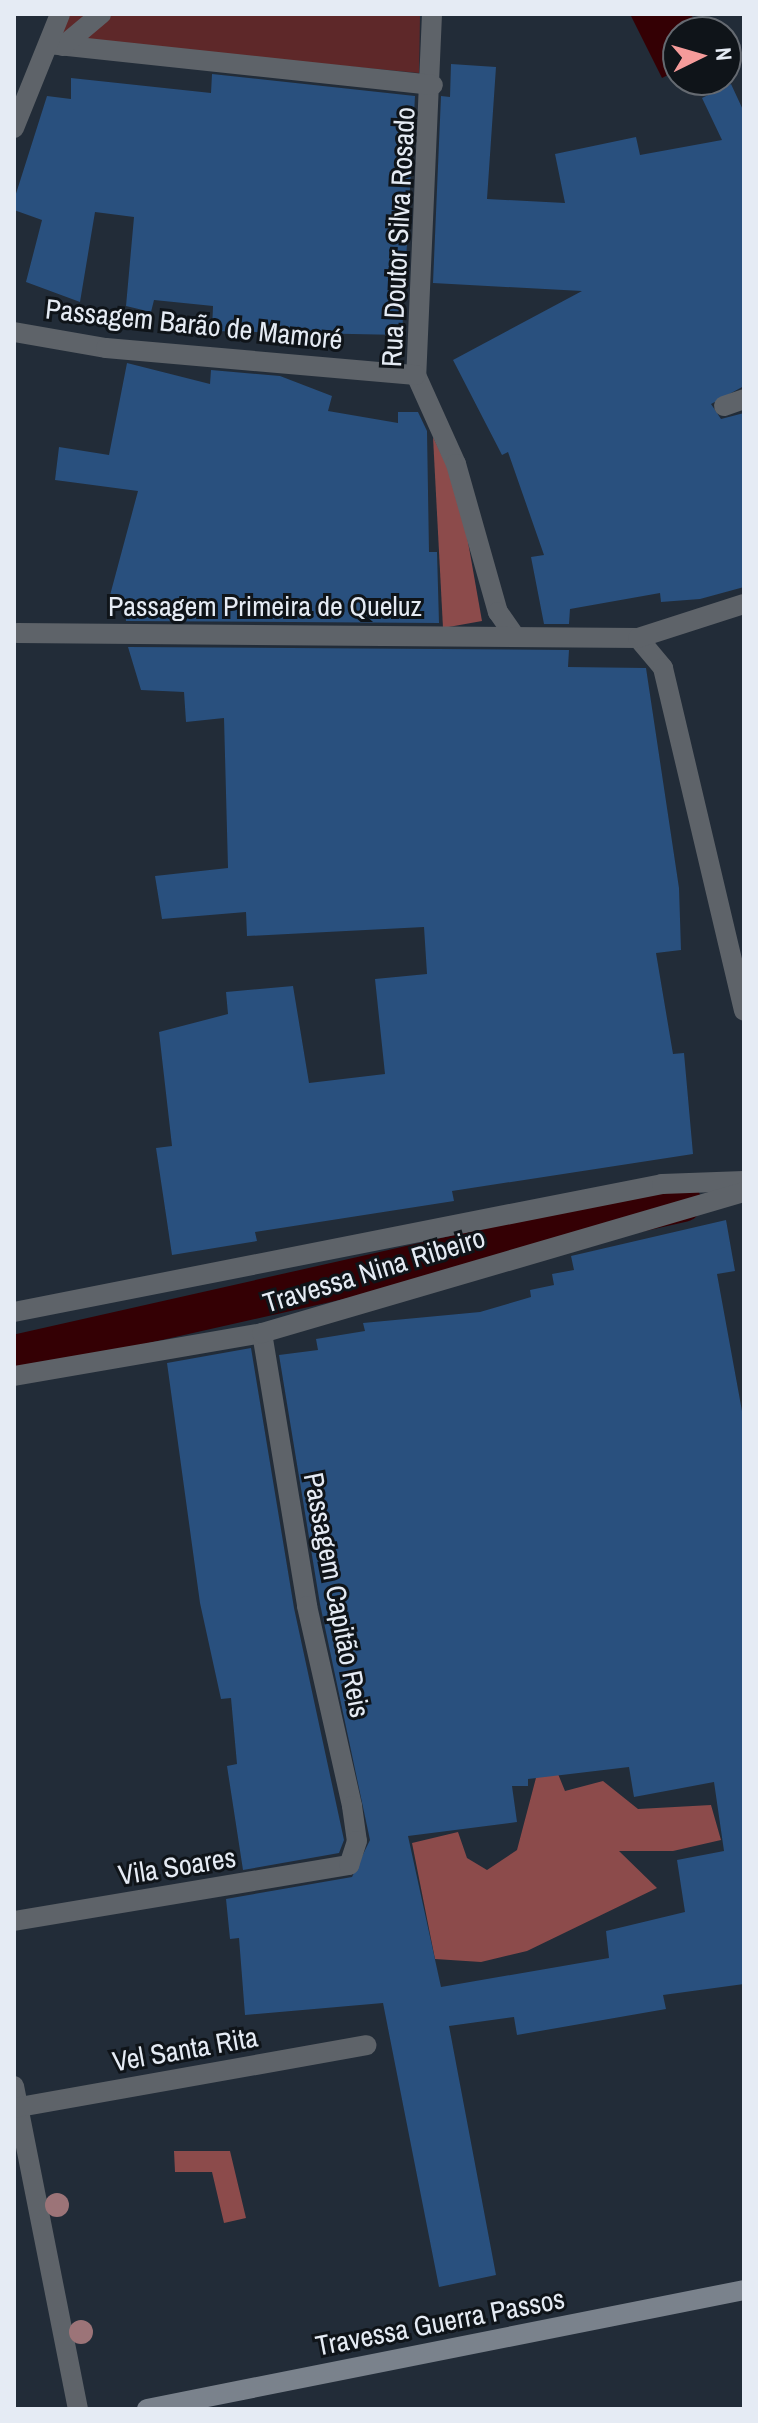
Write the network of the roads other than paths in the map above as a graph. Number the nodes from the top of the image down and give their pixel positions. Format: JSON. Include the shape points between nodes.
{"nodes":[{"id":1,"x":60,"y":14,"type":"edge"},
{"id":2,"x":101,"y":14,"type":"edge"},
{"id":3,"x":432,"y":14,"type":"edge"},
{"id":4,"x":56,"y":45,"type":"junction"},
{"id":5,"x":433,"y":85,"type":"junction"},
{"id":6,"x":14,"y":128,"type":"edge"},
{"id":7,"x":14,"y":332,"type":"edge"},
{"id":8,"x":416,"y":375,"type":"junction"},
{"id":9,"x":744,"y":399,"type":"edge"},
{"id":10,"x":724,"y":406,"type":"dead end"},
{"id":11,"x":744,"y":604,"type":"edge"},
{"id":12,"x":17,"y":633,"type":"dead end"},
{"id":13,"x":514,"y":635,"type":"junction"},
{"id":14,"x":638,"y":638,"type":"junction"},
{"id":15,"x":744,"y":1011,"type":"edge"},
{"id":16,"x":744,"y":1181,"type":"edge"},
{"id":17,"x":744,"y":1192,"type":"edge"},
{"id":18,"x":14,"y":1312,"type":"edge"},
{"id":19,"x":262,"y":1333,"type":"junction"},
{"id":20,"x":14,"y":1376,"type":"edge"},
{"id":21,"x":349,"y":1865,"type":"joint"},
{"id":22,"x":14,"y":1921,"type":"edge"},
{"id":23,"x":366,"y":2045,"type":"dead end"},
{"id":24,"x":14,"y":2086,"type":"edge"},
{"id":25,"x":16,"y":2107,"type":"edge"},
{"id":26,"x":744,"y":2290,"type":"edge"},
{"id":27,"x":78,"y":2409,"type":"edge"},
{"id":28,"x":147,"y":2409,"type":"edge"}],
"edges":[{"from":1,"to":4,"type":"street"},
{"from":2,"to":4,"type":"street"},
{"from":3,"to":5,"type":"street","name":"Rua Doutor Silva Rosado"},
{"from":4,"to":5,"type":"street"},
{"from":4,"to":6,"type":"street"},
{"from":5,"to":8,"type":"street","name":"Rua Doutor Silva Rosado"},
{"from":7,"to":8,"type":"street","name":"Passagem Barão de Mamoré","via":[[106,348]]},
{"from":8,"to":13,"type":"street","name":"Rua Doutor Silva Rosado","via":[[456,464],[498,612]]},
{"from":9,"to":10,"type":"street"},
{"from":11,"to":14,"type":"street"},
{"from":12,"to":13,"type":"street","name":"Passagem Primeira de Queluz"},
{"from":13,"to":14,"type":"street","name":"Passagem Primeira de Queluz"},
{"from":14,"to":15,"type":"street","via":[[663,668]]},
{"from":16,"to":18,"type":"street","name":"Travessa Nina Ribeiro","via":[[662,1184]]},
{"from":17,"to":19,"type":"street","name":"Travessa Nina Ribeiro"},
{"from":19,"to":20,"type":"street","name":"Travessa Nina Ribeiro"},
{"from":19,"to":21,"type":"street","name":"Passagem Capitão Reis","via":[[307,1606],[352,1806],[357,1841]]},
{"from":21,"to":22,"type":"street","name":"Vila Soares"},
{"from":23,"to":25,"type":"street","name":"Vel Santa Rita"},
{"from":24,"to":25,"type":"street"},
{"from":25,"to":27,"type":"street"},
{"from":26,"to":28,"type":"street","name":"Travessa Guerra Passos"}]}
